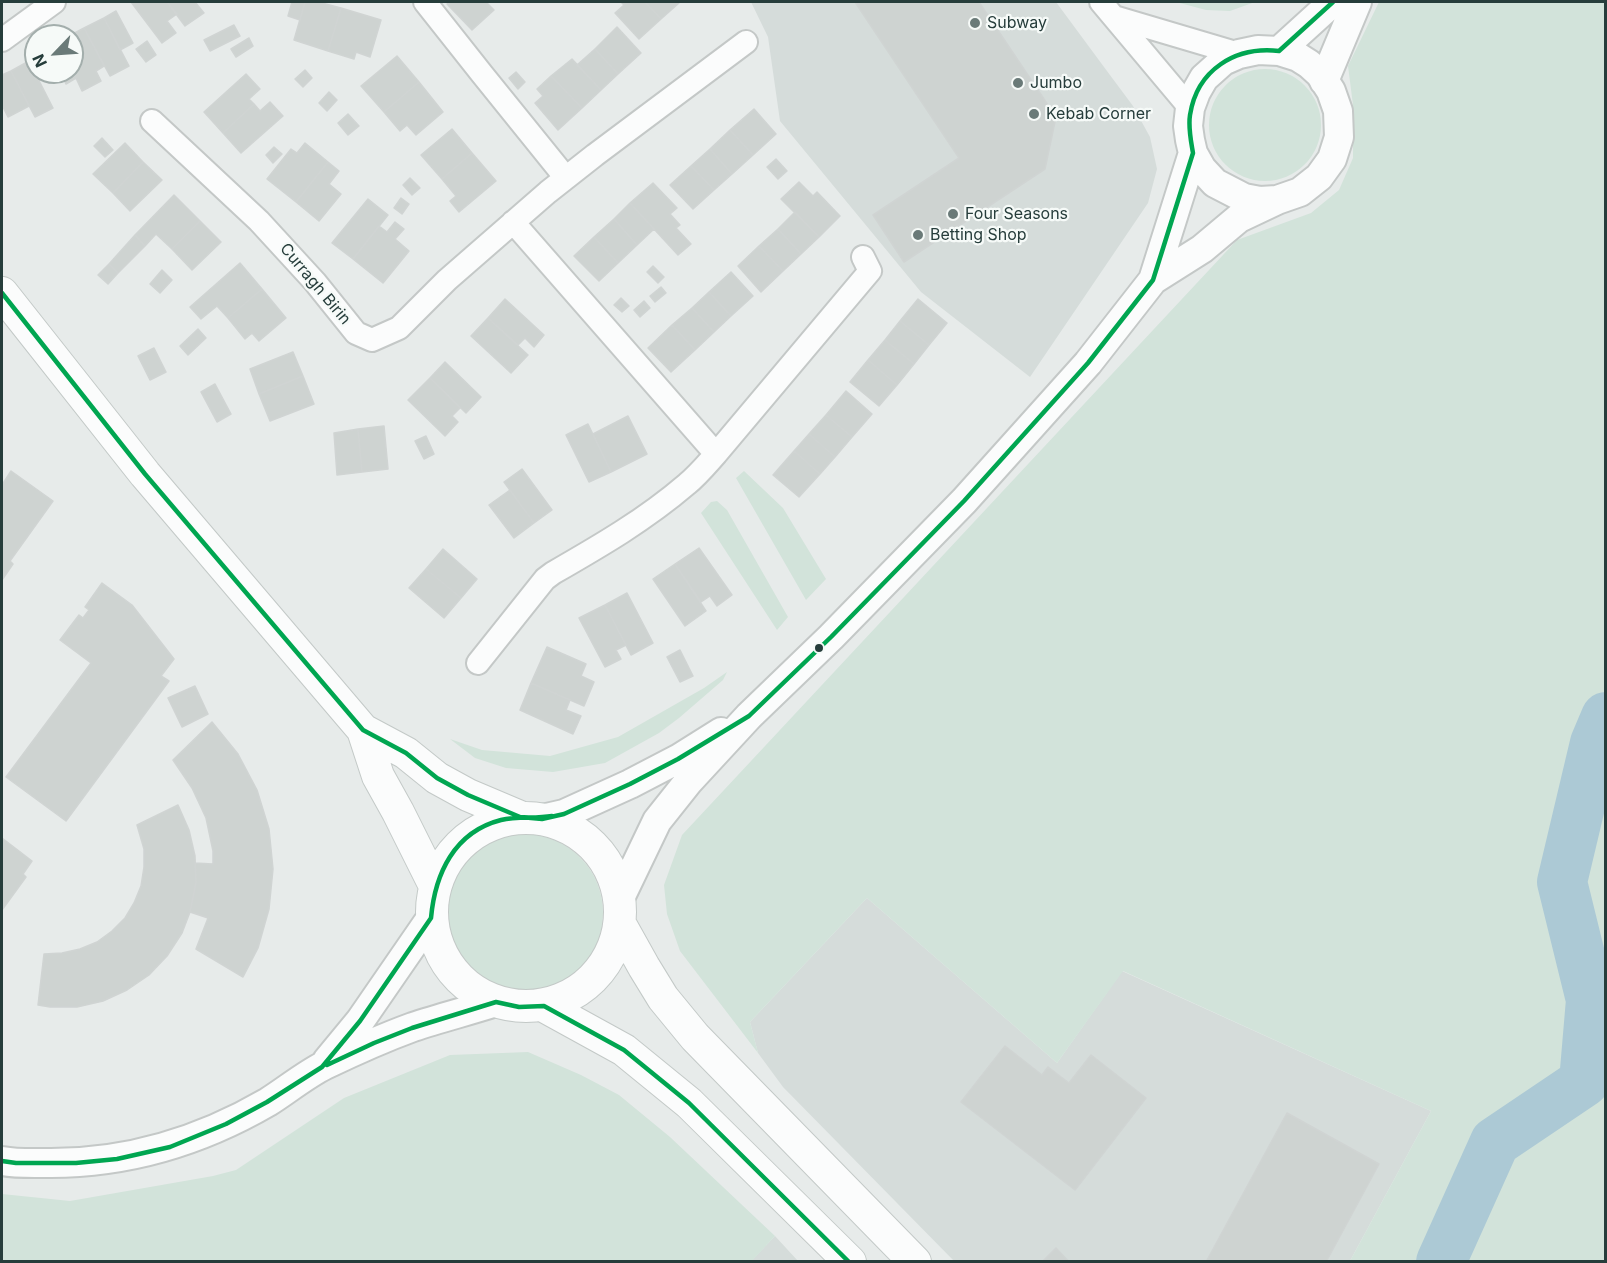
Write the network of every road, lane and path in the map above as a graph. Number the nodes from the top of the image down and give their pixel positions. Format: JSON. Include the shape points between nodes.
{"nodes":[{"id":1,"x":54,"y":2,"type":"edge"},
{"id":2,"x":425,"y":2,"type":"edge"},
{"id":3,"x":1333,"y":2,"type":"edge"},
{"id":4,"x":1357,"y":2,"type":"edge"},
{"id":5,"x":1107,"y":9,"type":"edge"},
{"id":6,"x":2,"y":40,"type":"edge"},
{"id":7,"x":746,"y":42,"type":"dead end"},
{"id":8,"x":1279,"y":51,"type":"junction"},
{"id":9,"x":1239,"y":54,"type":"junction"},
{"id":10,"x":1324,"y":81,"type":"junction"},
{"id":11,"x":1190,"y":108,"type":"junction"},
{"id":12,"x":152,"y":121,"type":"dead end"},
{"id":13,"x":1193,"y":153,"type":"junction"},
{"id":14,"x":566,"y":178,"type":"junction"},
{"id":15,"x":1277,"y":200,"type":"junction"},
{"id":16,"x":513,"y":222,"type":"junction"},
{"id":17,"x":863,"y":257,"type":"dead end"},
{"id":18,"x":1153,"y":280,"type":"junction"},
{"id":19,"x":2,"y":293,"type":"edge"},
{"id":20,"x":716,"y":454,"type":"junction"},
{"id":21,"x":478,"y":663,"type":"dead end"},
{"id":22,"x":749,"y":716,"type":"junction"},
{"id":23,"x":363,"y":730,"type":"junction"},
{"id":24,"x":531,"y":818,"type":"junction"},
{"id":25,"x":435,"y":886,"type":"junction"},
{"id":26,"x":620,"y":911,"type":"junction"},
{"id":27,"x":431,"y":918,"type":"junction"},
{"id":28,"x":496,"y":1002,"type":"junction"},
{"id":29,"x":543,"y":1006,"type":"junction"},
{"id":30,"x":322,"y":1067,"type":"junction"},
{"id":31,"x":2,"y":1161,"type":"edge"},
{"id":32,"x":850,"y":1262,"type":"edge"},
{"id":33,"x":915,"y":1262,"type":"edge"}],
"edges":[{"from":1,"to":6,"type":"street"},
{"from":2,"to":14,"type":"street"},
{"from":3,"to":8,"type":"street"},
{"from":4,"to":10,"type":"street"},
{"from":5,"to":9,"type":"street"},
{"from":5,"to":11,"type":"street"},
{"from":7,"to":14,"type":"street","name":"Curragh Birin"},
{"from":8,"to":9,"type":"street"},
{"from":8,"to":10,"type":"street","via":[[1309,64]]},
{"from":9,"to":11,"type":"street","via":[[1223,61],[1204,78]]},
{"from":10,"to":15,"type":"street","via":[[1332,91],[1338,111],[1339,137],[1332,159],[1319,177],[1300,192]]},
{"from":11,"to":13,"type":"street","via":[[1188,126]]},
{"from":12,"to":16,"type":"street","name":"Curragh Birin","via":[[260,221],[356,333],[372,340],[399,328]]},
{"from":13,"to":15,"type":"street","via":[[1215,183],[1244,198]]},
{"from":13,"to":18,"type":"street"},
{"from":14,"to":16,"type":"street","name":"Curragh Birin"},
{"from":15,"to":18,"type":"street","via":[[1239,218],[1202,249]]},
{"from":16,"to":20,"type":"street"},
{"from":17,"to":20,"type":"street","via":[[870,271]]},
{"from":18,"to":22,"type":"street","via":[[1088,363],[964,501]]},
{"from":19,"to":23,"type":"main road","via":[[145,474]]},
{"from":20,"to":21,"type":"street","via":[[661,506],[545,579]]},
{"from":22,"to":24,"type":"street","via":[[630,784],[564,814]]},
{"from":22,"to":26,"type":"street","via":[[657,820]]},
{"from":23,"to":24,"type":"main road","via":[[406,753],[437,778],[468,795]]},
{"from":23,"to":25,"type":"main road","via":[[378,776]]},
{"from":24,"to":25,"type":"main road","via":[[492,824],[466,838],[447,860]]},
{"from":24,"to":26,"type":"main road","via":[[570,828],[594,846],[611,870]]},
{"from":25,"to":27,"type":"main road"},
{"from":26,"to":29,"type":"main road","via":[[612,953],[595,978],[572,996]]},
{"from":26,"to":33,"type":"main road","via":[[644,968],[695,1037]]},
{"from":27,"to":28,"type":"main road","via":[[437,945],[450,970],[471,989]]},
{"from":27,"to":30,"type":"street","via":[[360,1021]]},
{"from":28,"to":29,"type":"main road","via":[[519,1007]]},
{"from":28,"to":30,"type":"street","via":[[412,1028]]},
{"from":29,"to":32,"type":"main road","via":[[624,1050],[689,1103]]},
{"from":30,"to":31,"type":"street","via":[[226,1124],[170,1147],[76,1163]]}]}
